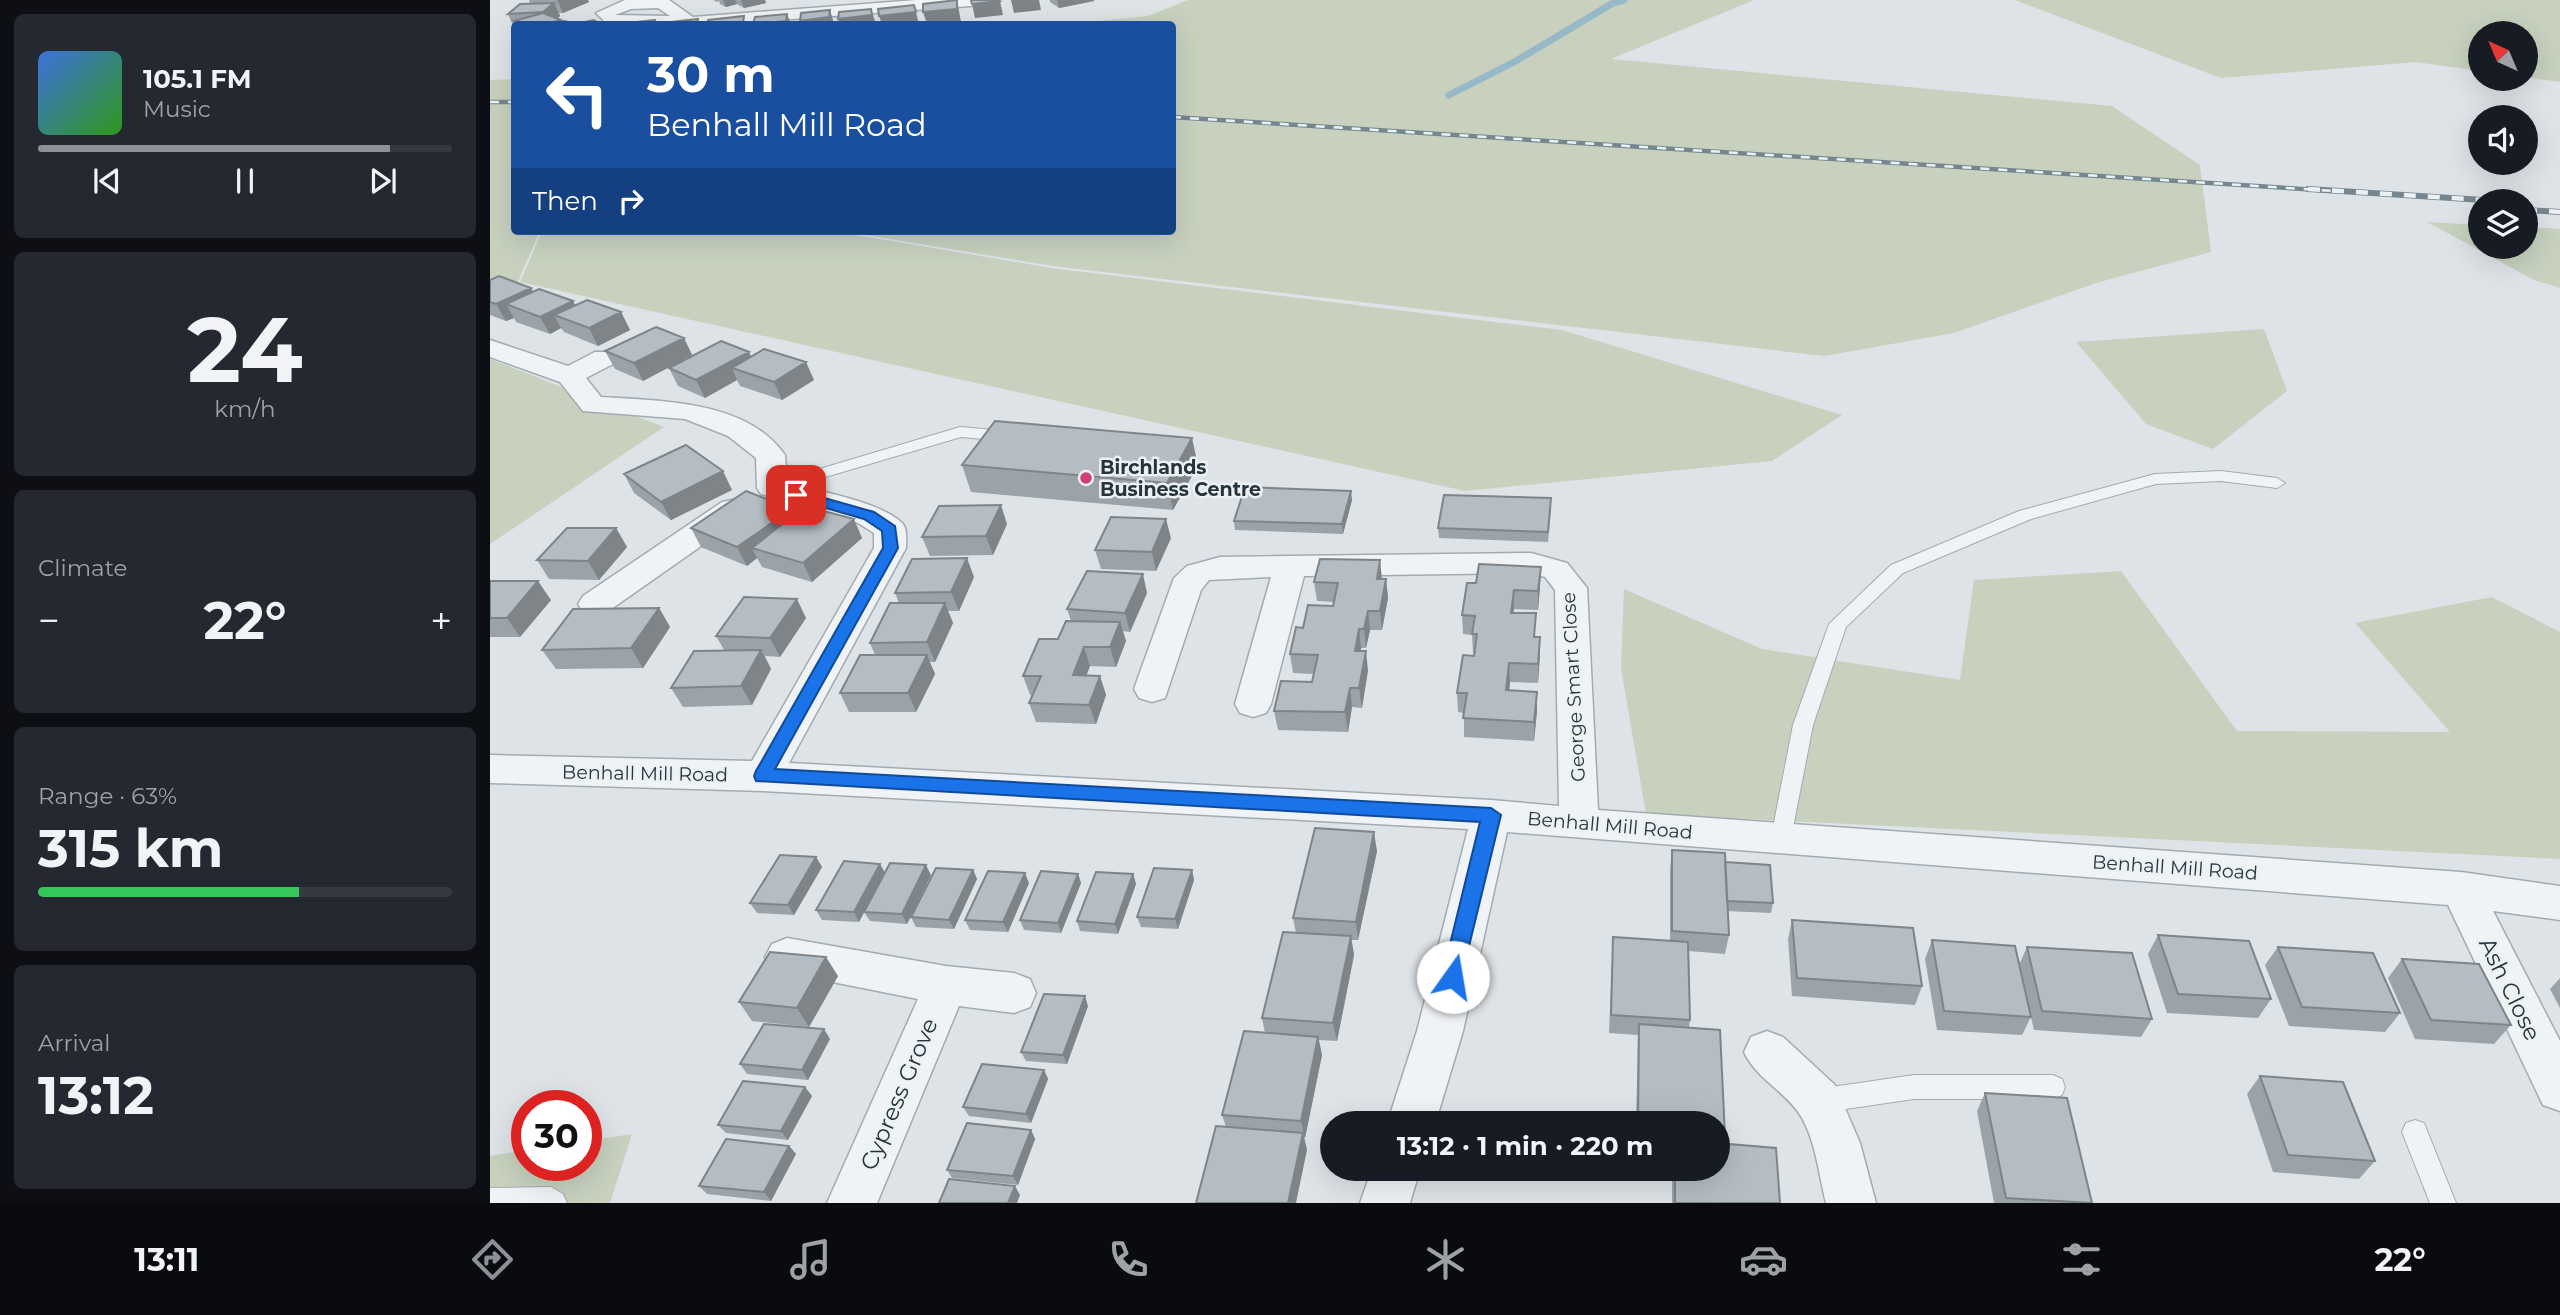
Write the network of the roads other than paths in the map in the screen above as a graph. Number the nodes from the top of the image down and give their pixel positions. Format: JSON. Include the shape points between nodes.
{"nodes":[{"id":1,"x":984,"y":0,"type":"edge"},
{"id":2,"x":921,"y":3,"type":"edge"},
{"id":3,"x":701,"y":21,"type":"edge"},
{"id":4,"x":490,"y":348,"type":"edge"},
{"id":5,"x":604,"y":358,"type":"edge"},
{"id":6,"x":570,"y":376,"type":"junction"},
{"id":7,"x":1025,"y":437,"type":"edge"},
{"id":8,"x":2277,"y":483,"type":"dead end"},
{"id":9,"x":772,"y":488,"type":"junction"},
{"id":10,"x":1290,"y":567,"type":"junction"},
{"id":11,"x":595,"y":604,"type":"dead end"},
{"id":12,"x":1152,"y":689,"type":"dead end"},
{"id":13,"x":1253,"y":704,"type":"dead end"},
{"id":14,"x":490,"y":769,"type":"edge"},
{"id":15,"x":763,"y":776,"type":"junction"},
{"id":16,"x":1491,"y":815,"type":"junction"},
{"id":17,"x":1579,"y":824,"type":"junction"},
{"id":18,"x":1782,"y":838,"type":"junction"},
{"id":19,"x":2461,"y":889,"type":"junction"},
{"id":20,"x":2560,"y":903,"type":"edge"},
{"id":21,"x":785,"y":956,"type":"edge"},
{"id":22,"x":946,"y":985,"type":"junction"},
{"id":23,"x":1014,"y":993,"type":"dead end"},
{"id":24,"x":1767,"y":1052,"type":"dead end"},
{"id":25,"x":2053,"y":1087,"type":"dead end"},
{"id":26,"x":2560,"y":1089,"type":"edge"},
{"id":27,"x":1818,"y":1101,"type":"junction"},
{"id":28,"x":1414,"y":1111,"type":"edge"},
{"id":29,"x":2414,"y":1132,"type":"dead end"},
{"id":30,"x":1392,"y":1181,"type":"edge"},
{"id":31,"x":500,"y":1201,"type":"edge"},
{"id":32,"x":554,"y":1203,"type":"edge"},
{"id":33,"x":852,"y":1203,"type":"edge"},
{"id":34,"x":1385,"y":1203,"type":"edge"},
{"id":35,"x":1851,"y":1203,"type":"edge"},
{"id":36,"x":2443,"y":1203,"type":"edge"}],
"edges":[{"from":1,"to":2,"type":"street"},
{"from":2,"to":3,"type":"street"},
{"from":4,"to":6,"type":"street"},
{"from":5,"to":6,"type":"street"},
{"from":6,"to":9,"type":"street","via":[[593,405],[689,411],[738,430],[769,455]]},
{"from":7,"to":9,"type":"lane","via":[[960,432]]},
{"from":8,"to":18,"type":"lane","via":[[2221,476],[2155,479],[2025,515],[1897,569],[1838,624],[1803,725]]},
{"from":9,"to":11,"type":"street","via":[[721,516]]},
{"from":9,"to":15,"type":"street","via":[[869,516],[890,529],[890,548]]},
{"from":10,"to":12,"type":"street","name":"George Smart Close","via":[[1220,567],[1198,573],[1185,586]]},
{"from":10,"to":13,"type":"street"},
{"from":10,"to":17,"type":"street","name":"George Smart Close","via":[[1531,563],[1556,570],[1572,588]]},
{"from":14,"to":15,"type":"street","name":"Benhall Mill Road"},
{"from":15,"to":16,"type":"street","name":"Benhall Mill Road"},
{"from":16,"to":17,"type":"street","name":"Benhall Mill Road"},
{"from":16,"to":28,"type":"street","via":[[1440,1031]]},
{"from":17,"to":18,"type":"street","name":"Benhall Mill Road"},
{"from":18,"to":19,"type":"street","name":"Benhall Mill Road"},
{"from":19,"to":20,"type":"street","name":"Benhall Mill Road"},
{"from":19,"to":26,"type":"street","name":"Ash Close"},
{"from":21,"to":22,"type":"street"},
{"from":22,"to":23,"type":"street"},
{"from":22,"to":33,"type":"street","name":"Cypress Grove"},
{"from":24,"to":27,"type":"street"},
{"from":25,"to":27,"type":"lane","via":[[1914,1087]]},
{"from":27,"to":35,"type":"street","via":[[1836,1143]]},
{"from":29,"to":36,"type":"lane"},
{"from":30,"to":34,"type":"street"},
{"from":31,"to":32,"type":"lane"}]}
